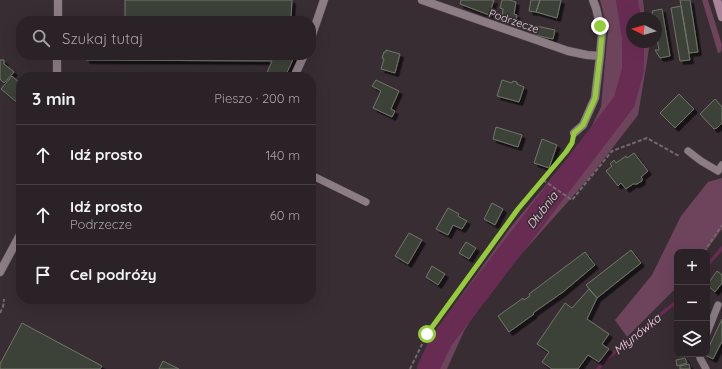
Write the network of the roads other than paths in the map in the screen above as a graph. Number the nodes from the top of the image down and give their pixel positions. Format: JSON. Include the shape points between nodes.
{"nodes":[{"id":1,"x":58,"y":0,"type":"edge"},
{"id":2,"x":324,"y":0,"type":"edge"},
{"id":3,"x":422,"y":0,"type":"edge"},
{"id":4,"x":593,"y":0,"type":"edge"},
{"id":5,"x":717,"y":0,"type":"edge"},
{"id":6,"x":58,"y":16,"type":"edge"},
{"id":7,"x":722,"y":17,"type":"edge"},
{"id":8,"x":316,"y":23,"type":"edge"},
{"id":9,"x":600,"y":56,"type":"junction"},
{"id":10,"x":57,"y":60,"type":"edge"},
{"id":11,"x":302,"y":60,"type":"edge"},
{"id":12,"x":57,"y":72,"type":"edge"},
{"id":13,"x":296,"y":72,"type":"edge"},
{"id":14,"x":574,"y":133,"type":"road end"},
{"id":15,"x":688,"y":151,"type":"dead end"},
{"id":16,"x":722,"y":165,"type":"edge"},
{"id":17,"x":316,"y":177,"type":"edge"},
{"id":18,"x":366,"y":202,"type":"dead end"},
{"id":19,"x":16,"y":242,"type":"edge"},
{"id":20,"x":0,"y":272,"type":"edge"},
{"id":21,"x":718,"y":306,"type":"dead end"},
{"id":22,"x":710,"y":326,"type":"edge"},
{"id":23,"x":700,"y":357,"type":"edge"},
{"id":24,"x":706,"y":369,"type":"edge"}],
"edges":[{"from":1,"to":6,"type":"street"},
{"from":2,"to":8,"type":"street"},
{"from":3,"to":9,"type":"street","name":"Podrzecze","via":[[568,51]]},
{"from":4,"to":9,"type":"street","via":[[602,33]]},
{"from":5,"to":7,"type":"main road"},
{"from":9,"to":14,"type":"street","via":[[595,98],[583,125]]},
{"from":10,"to":12,"type":"street"},
{"from":11,"to":13,"type":"street"},
{"from":15,"to":16,"type":"lane","via":[[718,171]]},
{"from":17,"to":18,"type":"lane"},
{"from":19,"to":20,"type":"street"},
{"from":21,"to":22,"type":"lane"},
{"from":23,"to":24,"type":"lane"}]}
